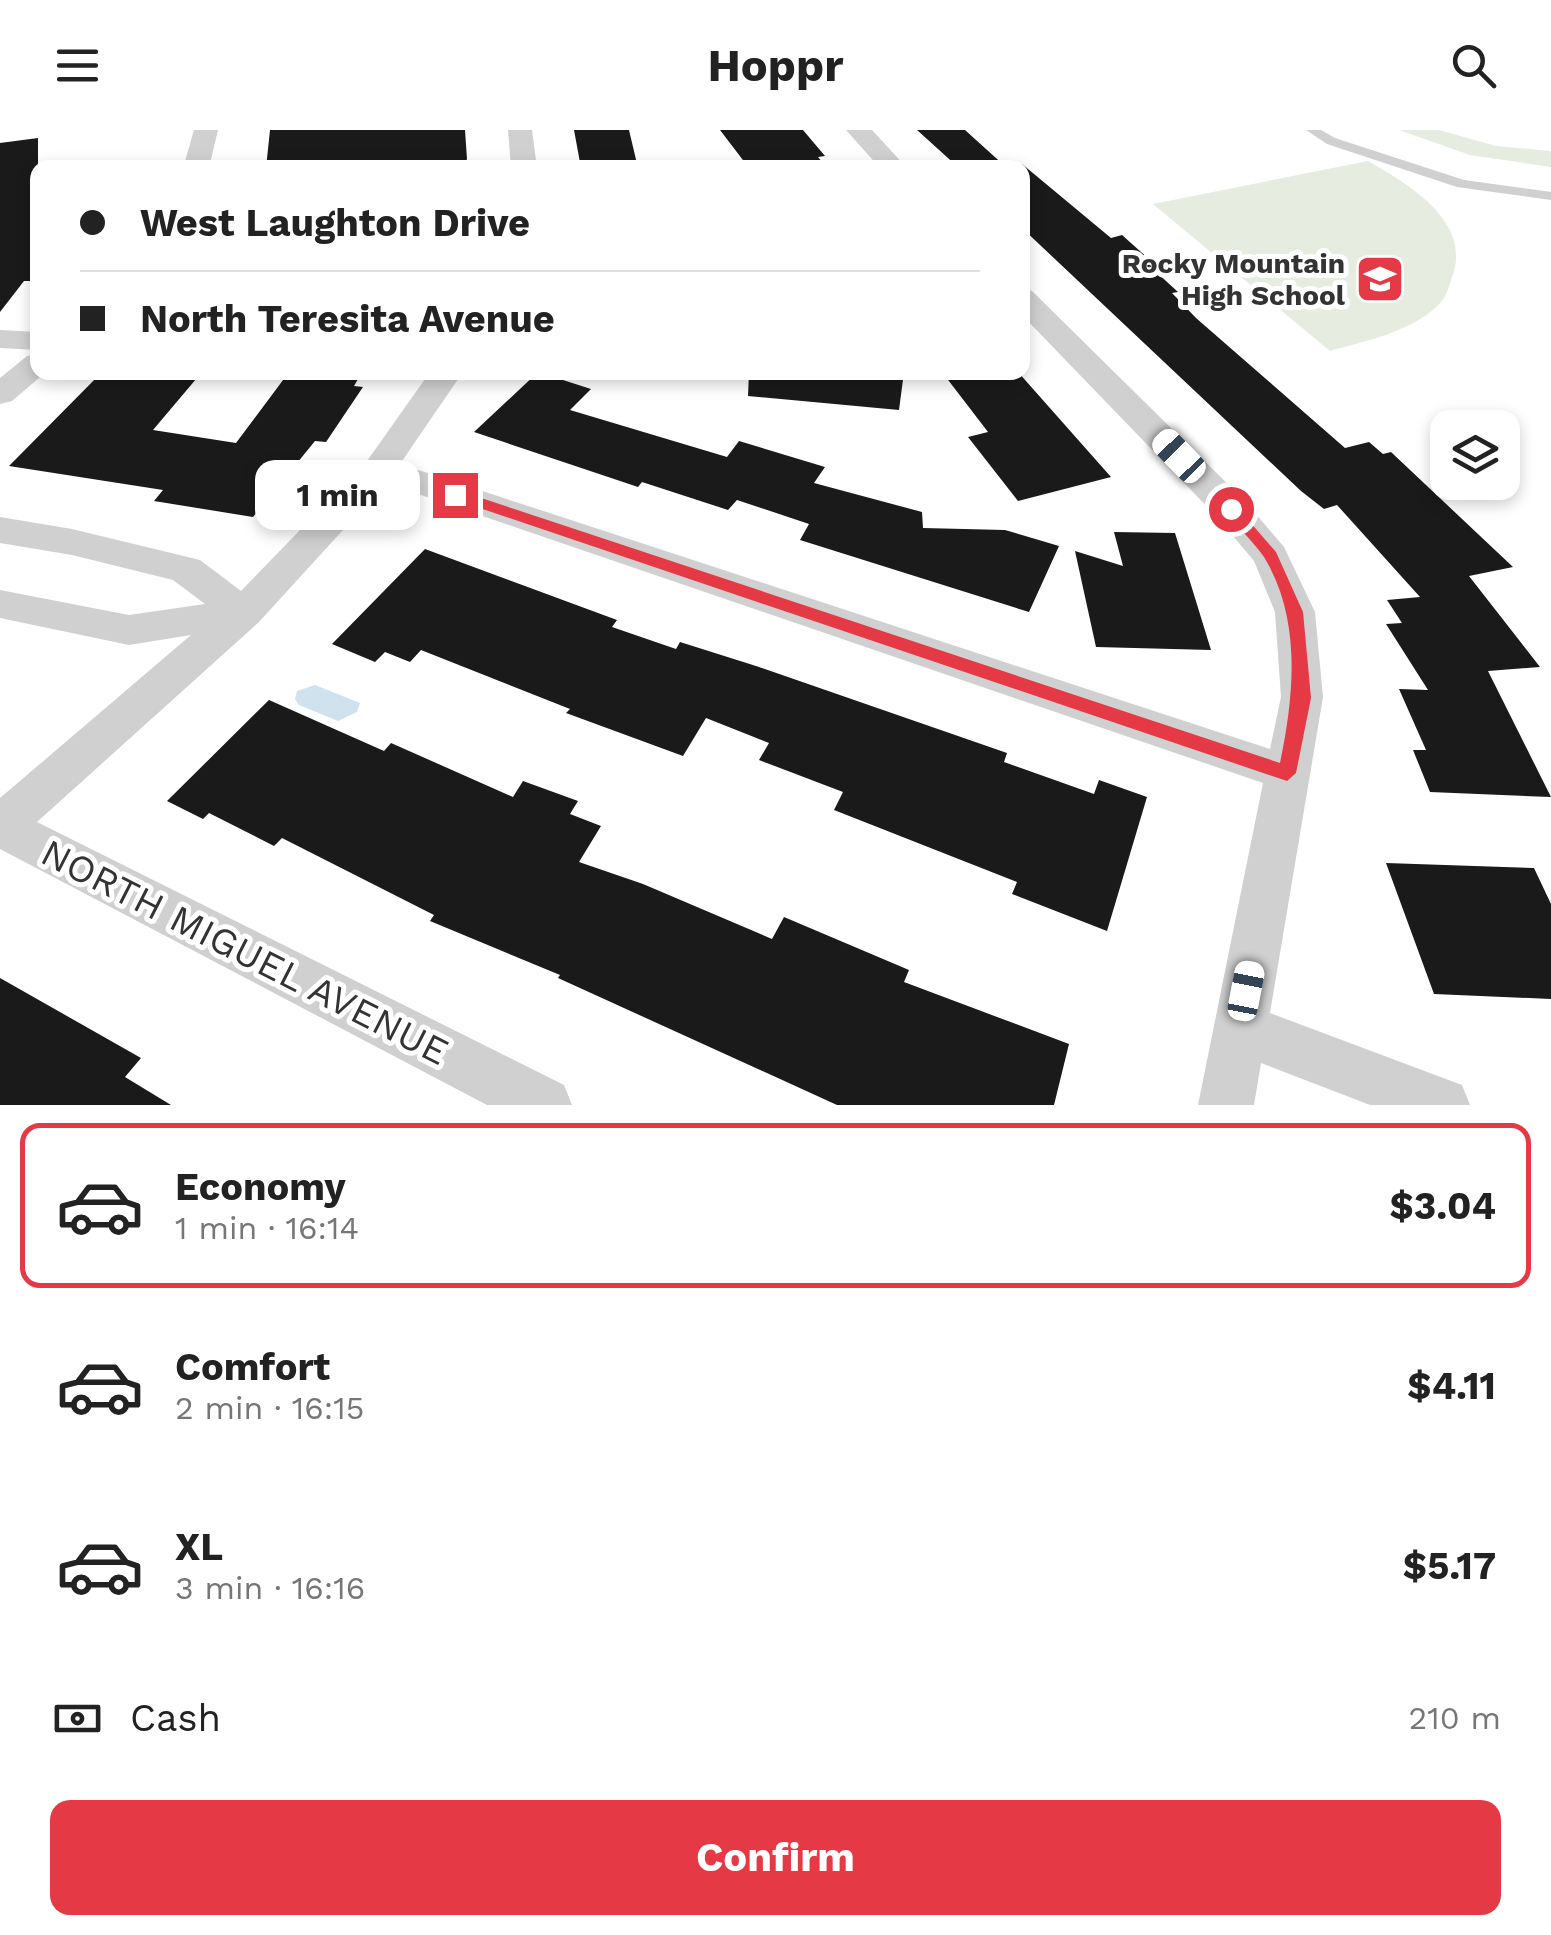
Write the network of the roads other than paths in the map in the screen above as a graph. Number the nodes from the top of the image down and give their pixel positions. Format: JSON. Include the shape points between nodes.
{"nodes":[{"id":1,"x":206,"y":130,"type":"edge"},
{"id":2,"x":520,"y":130,"type":"edge"},
{"id":3,"x":858,"y":130,"type":"edge"},
{"id":4,"x":1312,"y":130,"type":"edge"},
{"id":5,"x":198,"y":160,"type":"edge"},
{"id":6,"x":523,"y":160,"type":"edge"},
{"id":7,"x":887,"y":160,"type":"edge"},
{"id":8,"x":1551,"y":196,"type":"edge"},
{"id":9,"x":1030,"y":306,"type":"edge"},
{"id":10,"x":0,"y":339,"type":"edge"},
{"id":11,"x":30,"y":341,"type":"edge"},
{"id":12,"x":30,"y":370,"type":"edge"},
{"id":13,"x":441,"y":380,"type":"edge"},
{"id":14,"x":0,"y":394,"type":"edge"},
{"id":15,"x":380,"y":470,"type":"junction"},
{"id":16,"x":0,"y":530,"type":"edge"},
{"id":17,"x":0,"y":604,"type":"edge"},
{"id":18,"x":244,"y":613,"type":"junction"},
{"id":19,"x":1287,"y":773,"type":"junction"},
{"id":20,"x":0,"y":826,"type":"edge"},
{"id":21,"x":1239,"y":1028,"type":"junction"},
{"id":22,"x":544,"y":1105,"type":"edge"},
{"id":23,"x":1226,"y":1105,"type":"edge"},
{"id":24,"x":1442,"y":1105,"type":"edge"}],
"edges":[{"from":1,"to":5,"type":"street"},
{"from":2,"to":6,"type":"street"},
{"from":3,"to":7,"type":"street"},
{"from":4,"to":8,"type":"lane","via":[[1462,184]]},
{"from":9,"to":19,"type":"street","via":[[1271,556],[1295,612],[1302,698]]},
{"from":10,"to":11,"type":"street"},
{"from":12,"to":14,"type":"street"},
{"from":13,"to":15,"type":"street"},
{"from":15,"to":18,"type":"street"},
{"from":15,"to":19,"type":"street"},
{"from":16,"to":18,"type":"street","via":[[186,570]]},
{"from":17,"to":18,"type":"street","via":[[130,630]]},
{"from":18,"to":20,"type":"street"},
{"from":19,"to":21,"type":"street"},
{"from":20,"to":22,"type":"street","name":"NORTH MIGUEL AVENUE"},
{"from":21,"to":23,"type":"street"},
{"from":21,"to":24,"type":"street"}]}
